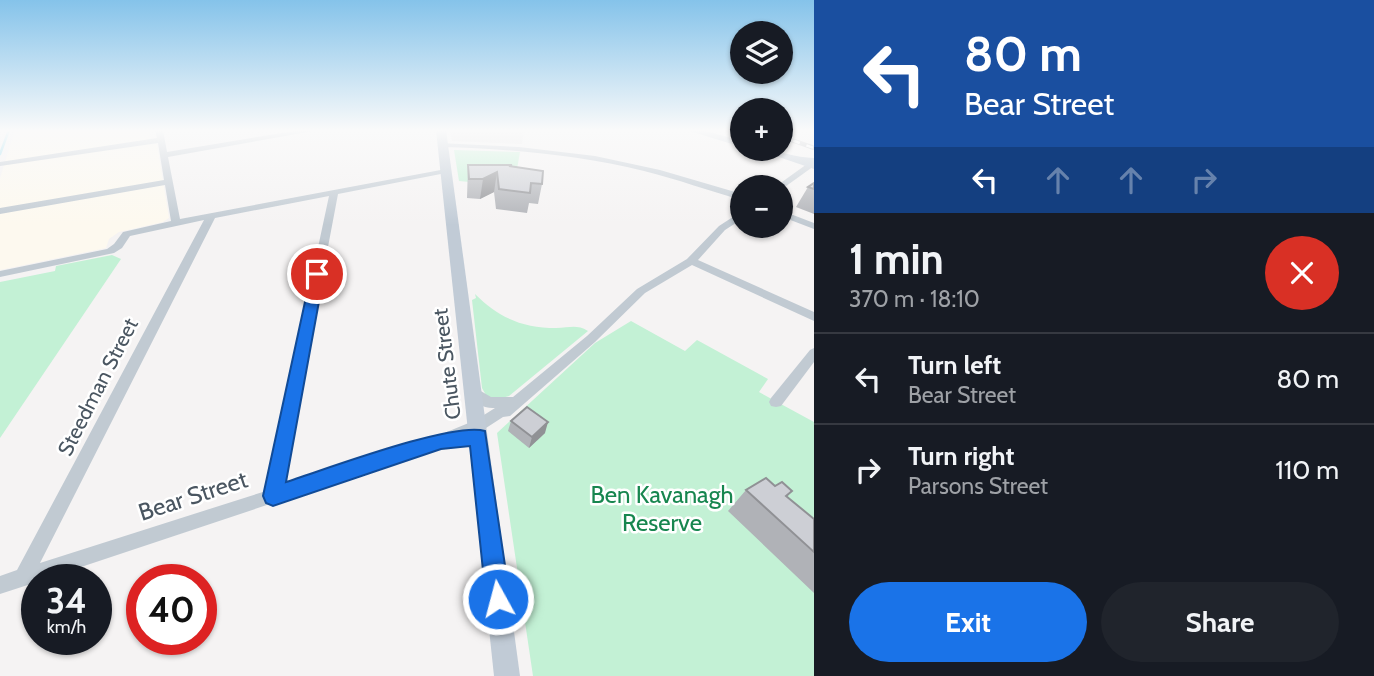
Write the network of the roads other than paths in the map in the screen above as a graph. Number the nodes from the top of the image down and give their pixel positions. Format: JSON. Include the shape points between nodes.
{"nodes":[{"id":1,"x":165,"y":162,"type":"edge"},
{"id":2,"x":445,"y":162,"type":"edge"},
{"id":3,"x":608,"y":162,"type":"edge"},
{"id":4,"x":807,"y":164,"type":"edge"},
{"id":5,"x":446,"y":171,"type":"junction"},
{"id":6,"x":793,"y":176,"type":"edge"},
{"id":7,"x":169,"y":182,"type":"junction"},
{"id":8,"x":334,"y":191,"type":"junction"},
{"id":9,"x":730,"y":195,"type":"edge"},
{"id":10,"x":0,"y":211,"type":"edge"},
{"id":11,"x":211,"y":216,"type":"junction"},
{"id":12,"x":793,"y":218,"type":"edge"},
{"id":13,"x":176,"y":222,"type":"junction"},
{"id":14,"x":730,"y":223,"type":"edge"},
{"id":15,"x":814,"y":226,"type":"edge"},
{"id":16,"x":691,"y":261,"type":"junction"},
{"id":17,"x":0,"y":274,"type":"edge"},
{"id":18,"x":814,"y":317,"type":"edge"},
{"id":19,"x":814,"y":353,"type":"edge"},
{"id":20,"x":474,"y":394,"type":"junction"},
{"id":21,"x":776,"y":402,"type":"dead end"},
{"id":22,"x":513,"y":404,"type":"junction"},
{"id":23,"x":478,"y":431,"type":"junction"},
{"id":24,"x":273,"y":496,"type":"junction"},
{"id":25,"x":30,"y":564,"type":"edge"},
{"id":26,"x":66,"y":564,"type":"edge"},
{"id":27,"x":21,"y":579,"type":"edge"},
{"id":28,"x":0,"y":585,"type":"edge"},
{"id":29,"x":507,"y":676,"type":"edge"}],
"edges":[{"from":1,"to":7,"type":"street"},
{"from":2,"to":5,"type":"street","name":"Chute Street"},
{"from":3,"to":9,"type":"street"},
{"from":4,"to":6,"type":"street"},
{"from":5,"to":8,"type":"street"},
{"from":5,"to":20,"type":"street","name":"Chute Street"},
{"from":7,"to":10,"type":"street"},
{"from":7,"to":13,"type":"street"},
{"from":8,"to":11,"type":"street"},
{"from":8,"to":24,"type":"street"},
{"from":11,"to":13,"type":"street"},
{"from":11,"to":25,"type":"street","name":"Steedman Street"},
{"from":12,"to":15,"type":"street"},
{"from":13,"to":17,"type":"street","via":[[127,234],[110,251]]},
{"from":14,"to":16,"type":"street"},
{"from":16,"to":18,"type":"street"},
{"from":16,"to":22,"type":"street","via":[[641,291]]},
{"from":19,"to":21,"type":"street"},
{"from":20,"to":22,"type":"street","via":[[492,403]]},
{"from":20,"to":23,"type":"street","name":"Chute Street"},
{"from":22,"to":23,"type":"street"},
{"from":23,"to":24,"type":"street","name":"Bear Street"},
{"from":23,"to":29,"type":"street","name":"Chute Street"},
{"from":24,"to":26,"type":"street","name":"Bear Street"},
{"from":27,"to":28,"type":"street","name":"Bear Street"}]}
